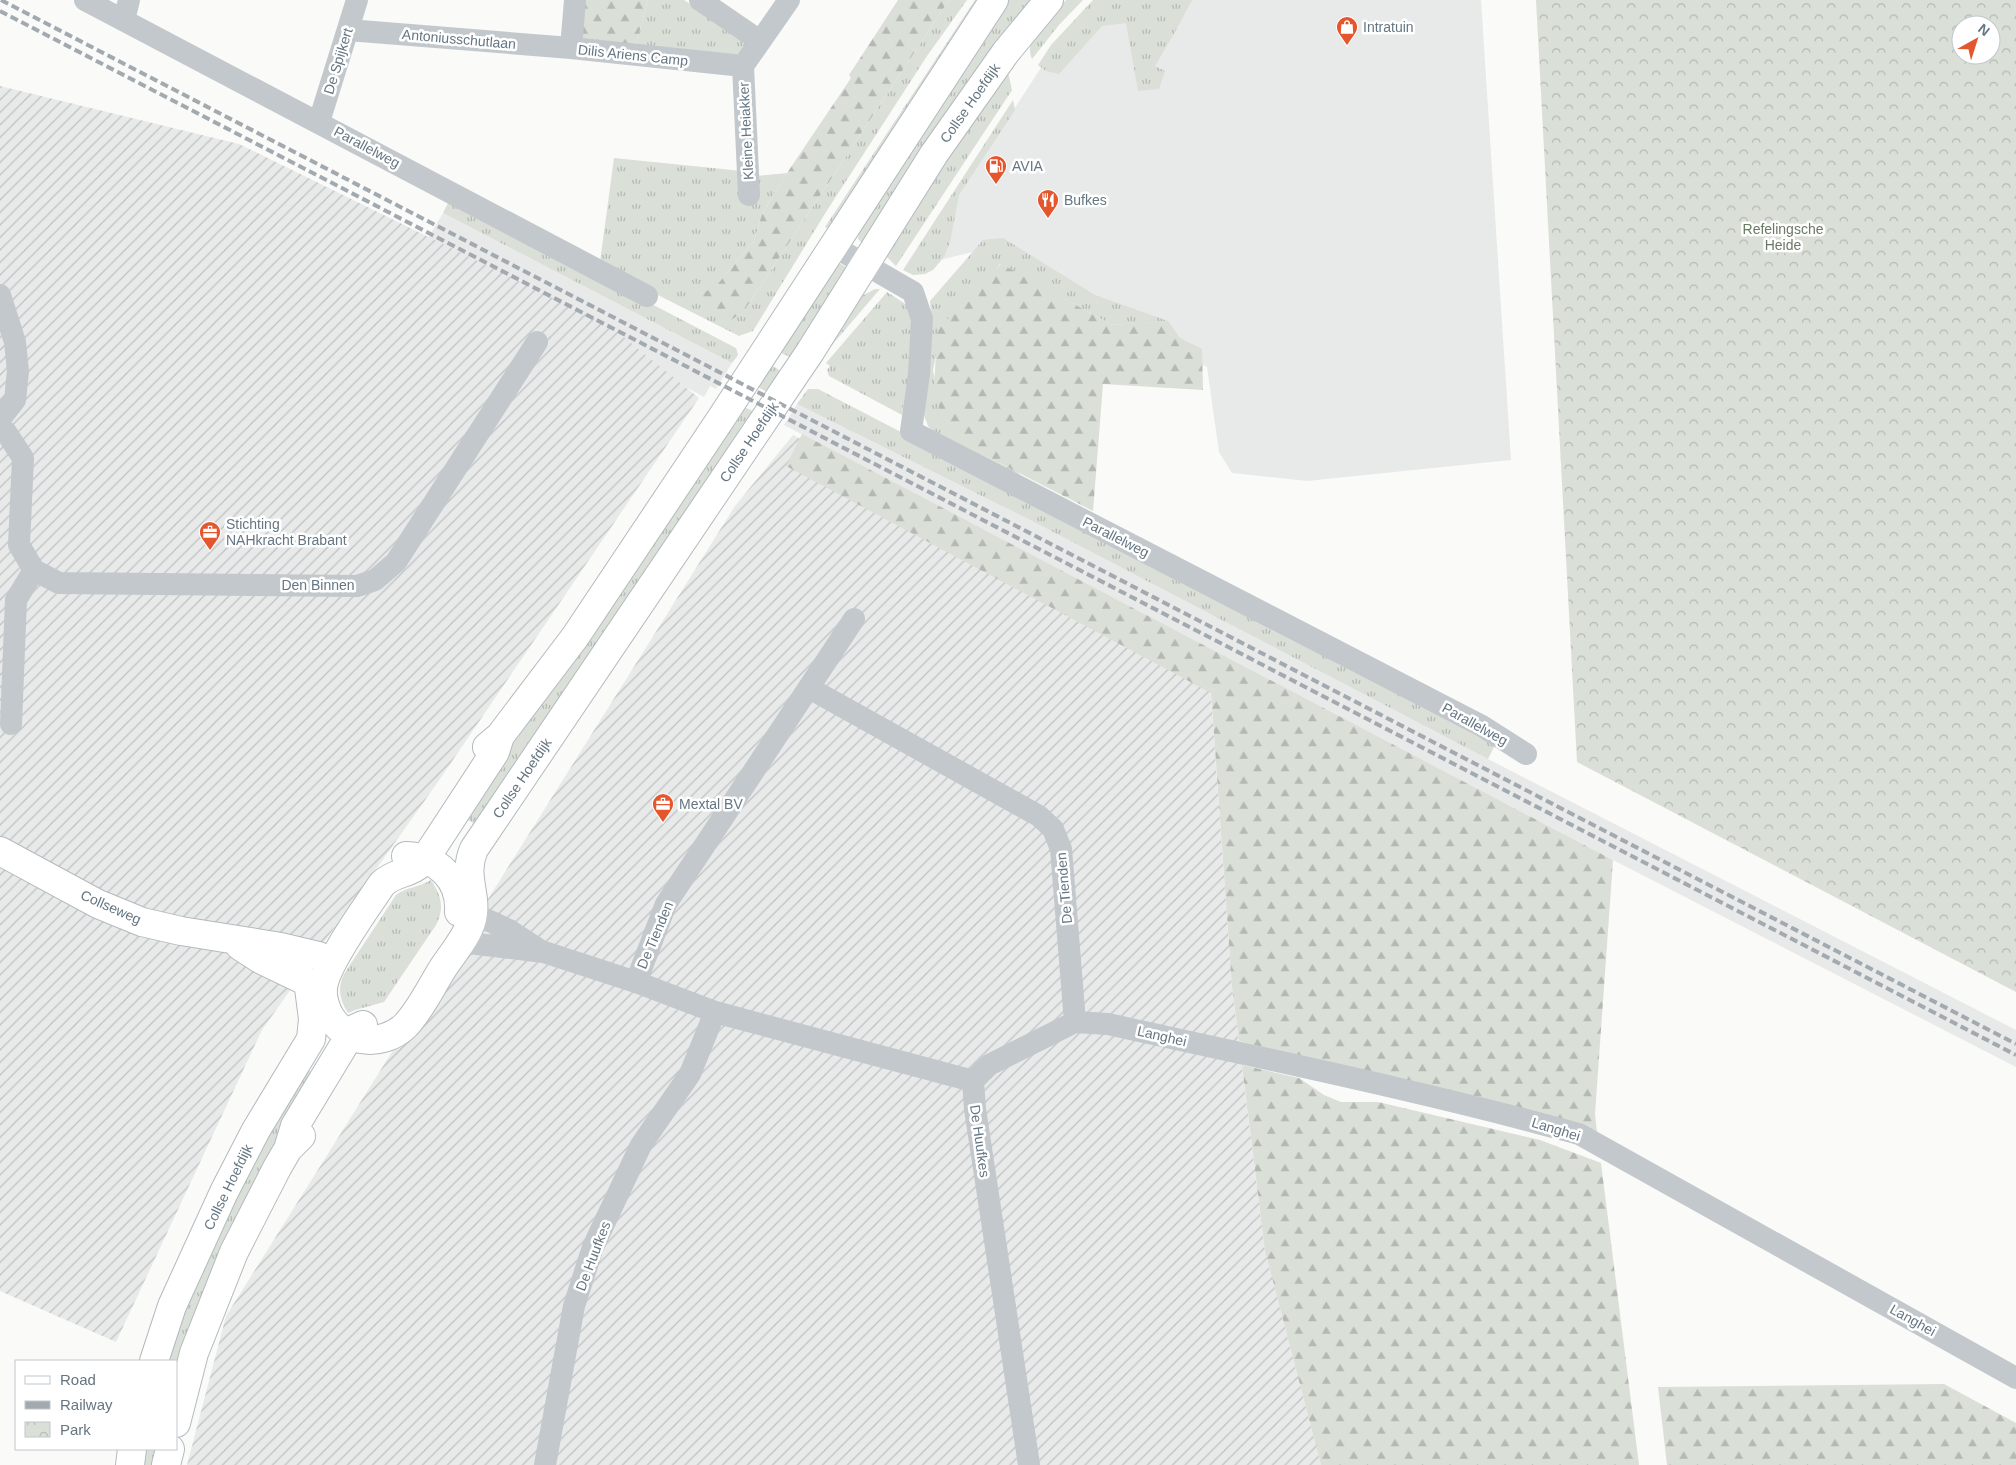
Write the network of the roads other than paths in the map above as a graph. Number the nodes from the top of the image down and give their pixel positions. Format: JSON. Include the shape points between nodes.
{"nodes":[{"id":1,"x":85,"y":0,"type":"edge"},
{"id":2,"x":357,"y":0,"type":"edge"},
{"id":3,"x":575,"y":0,"type":"edge"},
{"id":4,"x":700,"y":0,"type":"edge"},
{"id":5,"x":789,"y":0,"type":"edge"},
{"id":6,"x":994,"y":0,"type":"edge"},
{"id":7,"x":1050,"y":2,"type":"edge"},
{"id":8,"x":126,"y":10,"type":"edge"},
{"id":9,"x":348,"y":30,"type":"junction"},
{"id":10,"x":760,"y":41,"type":"junction"},
{"id":11,"x":570,"y":48,"type":"junction"},
{"id":12,"x":744,"y":66,"type":"junction"},
{"id":13,"x":319,"y":122,"type":"junction"},
{"id":14,"x":750,"y":195,"type":"dead end"},
{"id":15,"x":833,"y":246,"type":"junction"},
{"id":16,"x":866,"y":265,"type":"junction"},
{"id":17,"x":0,"y":295,"type":"edge"},
{"id":18,"x":647,"y":296,"type":"dead end"},
{"id":19,"x":537,"y":342,"type":"dead end"},
{"id":20,"x":0,"y":419,"type":"edge"},
{"id":21,"x":0,"y":429,"type":"edge"},
{"id":22,"x":34,"y":570,"type":"junction"},
{"id":23,"x":854,"y":618,"type":"dead end"},
{"id":24,"x":809,"y":688,"type":"junction"},
{"id":25,"x":11,"y":724,"type":"dead end"},
{"id":26,"x":1526,"y":754,"type":"dead end"},
{"id":27,"x":0,"y":851,"type":"edge"},
{"id":28,"x":418,"y":858,"type":"junction"},
{"id":29,"x":467,"y":901,"type":"junction"},
{"id":30,"x":231,"y":940,"type":"junction"},
{"id":31,"x":460,"y":942,"type":"junction"},
{"id":32,"x":544,"y":952,"type":"junction"},
{"id":33,"x":320,"y":956,"type":"junction"},
{"id":34,"x":636,"y":982,"type":"junction"},
{"id":35,"x":316,"y":986,"type":"junction"},
{"id":36,"x":715,"y":1012,"type":"junction"},
{"id":37,"x":1075,"y":1022,"type":"junction"},
{"id":38,"x":356,"y":1038,"type":"junction"},
{"id":39,"x":973,"y":1081,"type":"junction"},
{"id":40,"x":154,"y":1360,"type":"edge"},
{"id":41,"x":2016,"y":1378,"type":"edge"},
{"id":42,"x":178,"y":1415,"type":"edge"},
{"id":43,"x":132,"y":1450,"type":"edge"},
{"id":44,"x":170,"y":1450,"type":"edge"},
{"id":45,"x":130,"y":1465,"type":"edge"},
{"id":46,"x":166,"y":1465,"type":"edge"},
{"id":47,"x":545,"y":1465,"type":"edge"},
{"id":48,"x":1029,"y":1465,"type":"edge"}],
"edges":[{"from":1,"to":8,"type":"street","name":"Parallelweg"},
{"from":2,"to":9,"type":"street","name":"De Spijkert"},
{"from":3,"to":11,"type":"street","name":"Dilis Ariens Camp"},
{"from":4,"to":10,"type":"street"},
{"from":5,"to":10,"type":"street"},
{"from":6,"to":15,"type":"main road"},
{"from":7,"to":16,"type":"main road","name":"Collse Hoefdijk","via":[[1006,52],[934,154]]},
{"from":8,"to":13,"type":"street","name":"Parallelweg"},
{"from":9,"to":11,"type":"street","name":"Antoniusschutlaan"},
{"from":9,"to":13,"type":"street","name":"De Spijkert"},
{"from":10,"to":12,"type":"street"},
{"from":11,"to":12,"type":"street","name":"Dilis Ariens Camp"},
{"from":12,"to":14,"type":"street","name":"Kleine Heiakker"},
{"from":13,"to":18,"type":"street","name":"Parallelweg"},
{"from":15,"to":16,"type":"street","name":"Parallelweg"},
{"from":15,"to":28,"type":"main road","via":[[575,637],[500,736],[495,752]]},
{"from":16,"to":26,"type":"street","name":"Parallelweg","via":[[913,292],[922,320],[912,431],[1482,726]]},
{"from":16,"to":29,"type":"main road","name":"Collse Hoefdijk","via":[[474,849],[469,860]]},
{"from":17,"to":20,"type":"street","via":[[14,342],[18,371],[15,400]]},
{"from":19,"to":22,"type":"street","name":"Den Binnen","via":[[396,562],[375,580],[357,586],[58,583]]},
{"from":21,"to":22,"type":"street","via":[[6,432],[23,458],[19,545]]},
{"from":22,"to":25,"type":"street","via":[[16,600]]},
{"from":23,"to":24,"type":"street","name":"De Tienden"},
{"from":24,"to":34,"type":"street","name":"De Tienden","via":[[666,904]]},
{"from":24,"to":37,"type":"street","name":"De Tienden","via":[[1040,816],[1053,830],[1061,849]]},
{"from":27,"to":30,"type":"main road","name":"Collseweg","via":[[128,917]]},
{"from":28,"to":29,"type":"main road","via":[[437,864]]},
{"from":28,"to":33,"type":"main road","via":[[397,858],[380,866]]},
{"from":28,"to":35,"type":"main road","via":[[417,868],[392,876],[382,884],[331,963],[324,980]]},
{"from":29,"to":31,"type":"main road","via":[[470,925]]},
{"from":29,"to":32,"type":"street"},
{"from":29,"to":38,"type":"main road","via":[[404,1005],[387,1019],[358,1026]]},
{"from":30,"to":33,"type":"main road","name":"Collseweg"},
{"from":30,"to":35,"type":"main road","name":"Collseweg","via":[[260,959]]},
{"from":31,"to":32,"type":"street"},
{"from":31,"to":38,"type":"main road","via":[[406,1024],[380,1039]]},
{"from":32,"to":34,"type":"street"},
{"from":33,"to":35,"type":"main road","via":[[313,968]]},
{"from":34,"to":36,"type":"street"},
{"from":35,"to":38,"type":"main road","via":[[328,1013],[341,1030]]},
{"from":35,"to":40,"type":"main road","name":"Collse Hoefdijk","via":[[311,1039],[256,1130],[224,1192],[172,1306]]},
{"from":36,"to":39,"type":"street"},
{"from":36,"to":47,"type":"street","name":"De Huufkes","via":[[690,1074],[641,1145],[593,1247],[574,1306]]},
{"from":37,"to":39,"type":"street","via":[[989,1065]]},
{"from":37,"to":41,"type":"street","name":"Langhei","via":[[1108,1024],[1305,1067],[1504,1113],[1579,1134]]},
{"from":38,"to":42,"type":"main road","via":[[306,1132],[288,1149],[254,1209],[194,1353]]},
{"from":39,"to":48,"type":"street","name":"De Huufkes"},
{"from":43,"to":45,"type":"main road"},
{"from":44,"to":46,"type":"main road"}]}
